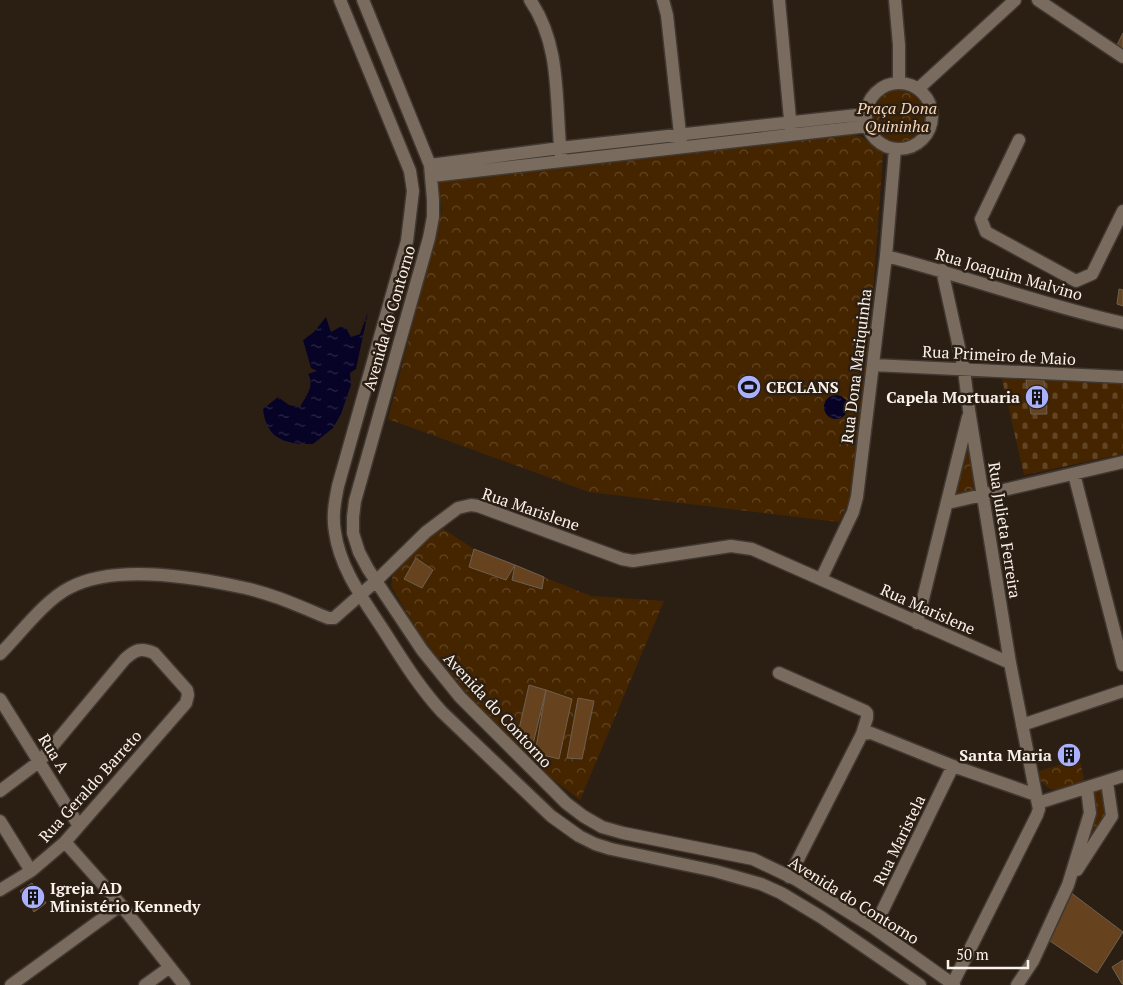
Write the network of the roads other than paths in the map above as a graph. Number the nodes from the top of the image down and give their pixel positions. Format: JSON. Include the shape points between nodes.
{"nodes":[{"id":1,"x":340,"y":0,"type":"edge"},
{"id":2,"x":363,"y":0,"type":"edge"},
{"id":3,"x":530,"y":0,"type":"edge"},
{"id":4,"x":663,"y":0,"type":"edge"},
{"id":5,"x":780,"y":0,"type":"edge"},
{"id":6,"x":895,"y":0,"type":"edge"},
{"id":7,"x":1015,"y":0,"type":"edge"},
{"id":8,"x":1038,"y":0,"type":"edge"},
{"id":9,"x":1123,"y":56,"type":"edge"},
{"id":10,"x":899,"y":83,"type":"junction"},
{"id":11,"x":918,"y":89,"type":"junction"},
{"id":12,"x":867,"y":120,"type":"junction"},
{"id":13,"x":791,"y":129,"type":"junction"},
{"id":14,"x":680,"y":134,"type":"junction"},
{"id":15,"x":1019,"y":140,"type":"dead end"},
{"id":16,"x":560,"y":148,"type":"junction"},
{"id":17,"x":682,"y":148,"type":"junction"},
{"id":18,"x":895,"y":149,"type":"junction"},
{"id":19,"x":562,"y":161,"type":"junction"},
{"id":20,"x":431,"y":171,"type":"junction"},
{"id":21,"x":1123,"y":211,"type":"edge"},
{"id":22,"x":886,"y":256,"type":"junction"},
{"id":23,"x":942,"y":270,"type":"junction"},
{"id":24,"x":1123,"y":323,"type":"edge"},
{"id":25,"x":873,"y":365,"type":"junction"},
{"id":26,"x":964,"y":370,"type":"junction"},
{"id":27,"x":1123,"y":377,"type":"edge"},
{"id":28,"x":969,"y":410,"type":"junction"},
{"id":29,"x":1123,"y":462,"type":"edge"},
{"id":30,"x":1074,"y":474,"type":"junction"},
{"id":31,"x":983,"y":494,"type":"junction"},
{"id":32,"x":948,"y":503,"type":"junction"},
{"id":33,"x":821,"y":579,"type":"junction"},
{"id":34,"x":376,"y":581,"type":"junction"},
{"id":35,"x":360,"y":595,"type":"junction"},
{"id":36,"x":917,"y":623,"type":"junction"},
{"id":37,"x":0,"y":654,"type":"edge"},
{"id":38,"x":1010,"y":663,"type":"junction"},
{"id":39,"x":1123,"y":665,"type":"edge"},
{"id":40,"x":779,"y":673,"type":"dead end"},
{"id":41,"x":1123,"y":692,"type":"edge"},
{"id":42,"x":460,"y":697,"type":"junction"},
{"id":43,"x":0,"y":699,"type":"edge"},
{"id":44,"x":442,"y":712,"type":"junction"},
{"id":45,"x":1022,"y":725,"type":"junction"},
{"id":46,"x":861,"y":735,"type":"junction"},
{"id":47,"x":40,"y":761,"type":"junction"},
{"id":48,"x":952,"y":766,"type":"junction"},
{"id":49,"x":1123,"y":776,"type":"edge"},
{"id":50,"x":1107,"y":782,"type":"junction"},
{"id":51,"x":1087,"y":789,"type":"junction"},
{"id":52,"x":0,"y":791,"type":"edge"},
{"id":53,"x":1037,"y":799,"type":"junction"},
{"id":54,"x":0,"y":821,"type":"edge"},
{"id":55,"x":79,"y":826,"type":"junction"},
{"id":56,"x":65,"y":842,"type":"junction"},
{"id":57,"x":31,"y":871,"type":"junction"},
{"id":58,"x":789,"y":877,"type":"junction"},
{"id":59,"x":1068,"y":884,"type":"junction"},
{"id":60,"x":0,"y":890,"type":"edge"},
{"id":61,"x":120,"y":905,"type":"junction"},
{"id":62,"x":874,"y":928,"type":"junction"},
{"id":63,"x":170,"y":966,"type":"junction"},
{"id":64,"x":11,"y":985,"type":"edge"},
{"id":65,"x":145,"y":985,"type":"edge"},
{"id":66,"x":184,"y":985,"type":"edge"},
{"id":67,"x":920,"y":985,"type":"edge"},
{"id":68,"x":953,"y":985,"type":"edge"},
{"id":69,"x":1017,"y":985,"type":"edge"}],
"edges":[{"from":1,"to":35,"type":"street","via":[[410,171],[413,191],[407,241],[338,486],[334,511],[335,532],[345,568]]},
{"from":2,"to":20,"type":"street","name":"Avenida do Contorno"},
{"from":3,"to":16,"type":"street","via":[[551,43]]},
{"from":4,"to":14,"type":"street"},
{"from":5,"to":13,"type":"street"},
{"from":6,"to":10,"type":"street"},
{"from":7,"to":11,"type":"street"},
{"from":8,"to":9,"type":"street"},
{"from":10,"to":11,"type":"street"},
{"from":10,"to":12,"type":"street","via":[[880,89],[873,96],[868,104]]},
{"from":11,"to":18,"type":"street","via":[[930,106],[930,128],[916,144]]},
{"from":12,"to":13,"type":"street"},
{"from":12,"to":18,"type":"street","via":[[878,142]]},
{"from":13,"to":14,"type":"street"},
{"from":13,"to":17,"type":"street"},
{"from":14,"to":16,"type":"street"},
{"from":14,"to":17,"type":"street"},
{"from":15,"to":21,"type":"street","via":[[981,219],[986,232],[1076,281],[1092,274]]},
{"from":16,"to":19,"type":"street"},
{"from":16,"to":20,"type":"street"},
{"from":17,"to":19,"type":"street"},
{"from":18,"to":22,"type":"street","name":"Rua Dona Mariquinha"},
{"from":19,"to":20,"type":"street"},
{"from":20,"to":34,"type":"street","name":"Avenida do Contorno","via":[[433,217],[429,238],[355,501],[353,533],[359,552]]},
{"from":22,"to":23,"type":"street","name":"Rua Joaquim Malvino"},
{"from":22,"to":25,"type":"street","name":"Rua Dona Mariquinha"},
{"from":23,"to":24,"type":"street","name":"Rua Joaquim Malvino"},
{"from":23,"to":26,"type":"street","name":"Rua Julieta Ferreira"},
{"from":25,"to":26,"type":"street","name":"Rua Primeiro de Maio"},
{"from":25,"to":33,"type":"street","name":"Rua Dona Mariquinha","via":[[855,505]]},
{"from":26,"to":27,"type":"street","name":"Rua Primeiro de Maio"},
{"from":26,"to":28,"type":"street","name":"Rua Julieta Ferreira"},
{"from":28,"to":31,"type":"street","name":"Rua Julieta Ferreira"},
{"from":28,"to":32,"type":"street"},
{"from":29,"to":30,"type":"street"},
{"from":30,"to":31,"type":"street"},
{"from":30,"to":39,"type":"street"},
{"from":31,"to":32,"type":"street"},
{"from":31,"to":38,"type":"street","name":"Rua Julieta Ferreira"},
{"from":32,"to":36,"type":"street"},
{"from":33,"to":34,"type":"street","name":"Rua Marislene","via":[[742,547],[731,546],[641,561],[622,559],[471,505],[458,508],[426,532]]},
{"from":33,"to":36,"type":"street","name":"Rua Marislene"},
{"from":34,"to":35,"type":"street","name":"Rua Marislene"},
{"from":34,"to":42,"type":"street","name":"Avenida do Contorno","via":[[422,650]]},
{"from":35,"to":37,"type":"street","name":"Rua Marislene","via":[[332,618],[246,588],[142,574],[105,576],[85,580],[67,589],[51,601]]},
{"from":35,"to":44,"type":"street","via":[[415,680]]},
{"from":36,"to":38,"type":"street","name":"Rua Marislene"},
{"from":38,"to":45,"type":"street","name":"Rua Julieta Ferreira"},
{"from":40,"to":46,"type":"street","via":[[865,711],[868,718]]},
{"from":41,"to":45,"type":"street"},
{"from":42,"to":44,"type":"street"},
{"from":42,"to":58,"type":"street","name":"Avenida do Contorno","via":[[547,786],[596,823],[623,834],[753,859]]},
{"from":43,"to":47,"type":"street","name":"Rua A"},
{"from":44,"to":67,"type":"street","via":[[551,816],[579,836],[611,849],[761,884],[821,917]]},
{"from":45,"to":53,"type":"street","name":"Rua Julieta Ferreira"},
{"from":46,"to":48,"type":"street","via":[[871,733]]},
{"from":46,"to":58,"type":"street"},
{"from":47,"to":52,"type":"street"},
{"from":47,"to":55,"type":"street","name":"Rua A"},
{"from":47,"to":55,"type":"street","name":"Rua Geraldo Barreto","via":[[133,652],[140,649],[154,653],[187,690],[186,703]]},
{"from":48,"to":53,"type":"street"},
{"from":48,"to":62,"type":"street","name":"Rua Maristela"},
{"from":49,"to":50,"type":"street"},
{"from":50,"to":51,"type":"street"},
{"from":50,"to":59,"type":"street","via":[[1112,813],[1110,820]]},
{"from":51,"to":53,"type":"street"},
{"from":51,"to":59,"type":"street","via":[[1090,813]]},
{"from":53,"to":68,"type":"street","via":[[1037,815]]},
{"from":54,"to":57,"type":"street"},
{"from":55,"to":56,"type":"street","name":"Rua Geraldo Barreto"},
{"from":56,"to":57,"type":"street","name":"Rua Geraldo Barreto"},
{"from":56,"to":61,"type":"street"},
{"from":57,"to":60,"type":"street","name":"Rua Geraldo Barreto"},
{"from":58,"to":62,"type":"street","name":"Avenida do Contorno"},
{"from":59,"to":69,"type":"street","via":[[1033,961]]},
{"from":61,"to":63,"type":"street"},
{"from":61,"to":64,"type":"street"},
{"from":62,"to":68,"type":"street","name":"Avenida do Contorno"},
{"from":63,"to":65,"type":"street"},
{"from":63,"to":66,"type":"street"}]}
